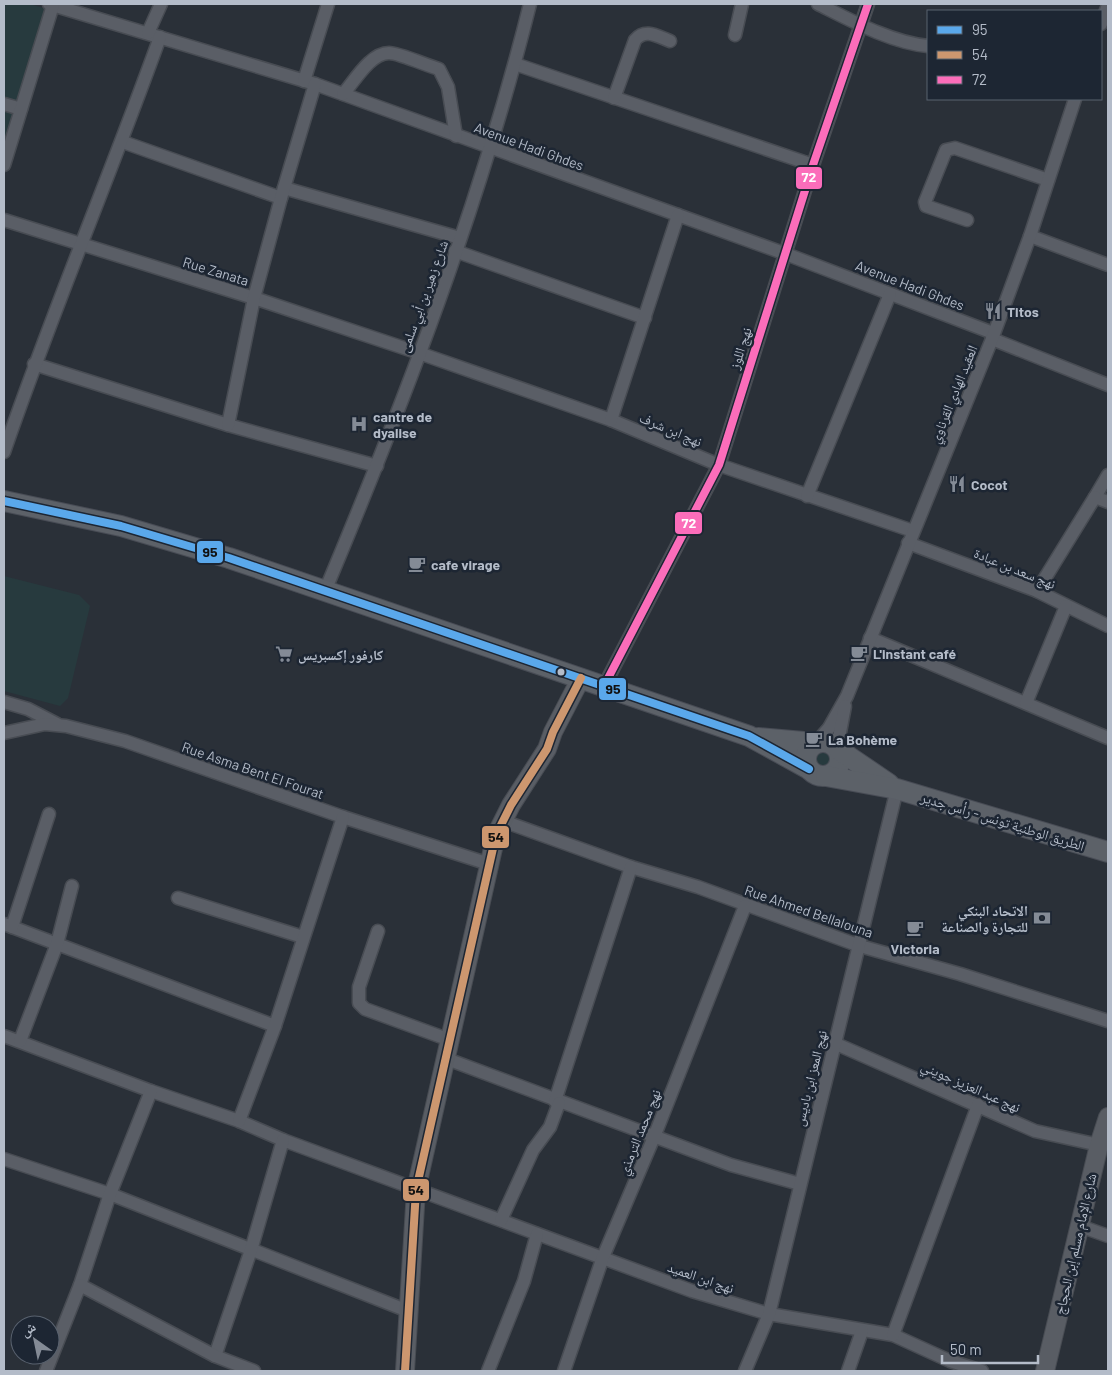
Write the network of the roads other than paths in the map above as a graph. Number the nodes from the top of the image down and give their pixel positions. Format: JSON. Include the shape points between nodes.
{"nodes":[{"id":1,"x":51,"y":4,"type":"edge"},
{"id":2,"x":161,"y":4,"type":"edge"},
{"id":3,"x":328,"y":4,"type":"edge"},
{"id":4,"x":530,"y":4,"type":"edge"},
{"id":5,"x":742,"y":4,"type":"edge"},
{"id":6,"x":818,"y":4,"type":"edge"},
{"id":7,"x":868,"y":4,"type":"edge"},
{"id":8,"x":1108,"y":4,"type":"edge"},
{"id":9,"x":1102,"y":21,"type":"edge"},
{"id":10,"x":861,"y":25,"type":"junction"},
{"id":11,"x":154,"y":35,"type":"junction"},
{"id":12,"x":735,"y":35,"type":"dead end"},
{"id":13,"x":670,"y":41,"type":"dead end"},
{"id":14,"x":927,"y":46,"type":"edge"},
{"id":15,"x":515,"y":64,"type":"junction"},
{"id":16,"x":309,"y":83,"type":"junction"},
{"id":17,"x":343,"y":94,"type":"junction"},
{"id":18,"x":614,"y":98,"type":"junction"},
{"id":19,"x":1076,"y":100,"type":"edge"},
{"id":20,"x":4,"y":104,"type":"edge"},
{"id":21,"x":21,"y":109,"type":"junction"},
{"id":22,"x":456,"y":136,"type":"junction"},
{"id":23,"x":123,"y":142,"type":"junction"},
{"id":24,"x":492,"y":149,"type":"junction"},
{"id":25,"x":4,"y":165,"type":"edge"},
{"id":26,"x":813,"y":165,"type":"junction"},
{"id":27,"x":1048,"y":180,"type":"junction"},
{"id":28,"x":282,"y":193,"type":"junction"},
{"id":29,"x":678,"y":215,"type":"junction"},
{"id":30,"x":4,"y":220,"type":"edge"},
{"id":31,"x":967,"y":220,"type":"dead end"},
{"id":32,"x":1030,"y":236,"type":"junction"},
{"id":33,"x":460,"y":238,"type":"junction"},
{"id":34,"x":82,"y":246,"type":"junction"},
{"id":35,"x":455,"y":251,"type":"junction"},
{"id":36,"x":786,"y":254,"type":"junction"},
{"id":37,"x":1108,"y":265,"type":"edge"},
{"id":38,"x":890,"y":294,"type":"junction"},
{"id":39,"x":254,"y":298,"type":"junction"},
{"id":40,"x":645,"y":318,"type":"junction"},
{"id":41,"x":992,"y":336,"type":"junction"},
{"id":42,"x":419,"y":353,"type":"junction"},
{"id":43,"x":34,"y":364,"type":"junction"},
{"id":44,"x":1108,"y":385,"type":"edge"},
{"id":45,"x":611,"y":420,"type":"junction"},
{"id":46,"x":228,"y":425,"type":"junction"},
{"id":47,"x":4,"y":452,"type":"edge"},
{"id":48,"x":719,"y":465,"type":"junction"},
{"id":49,"x":377,"y":466,"type":"junction"},
{"id":50,"x":1108,"y":475,"type":"edge"},
{"id":51,"x":807,"y":496,"type":"junction"},
{"id":52,"x":1095,"y":497,"type":"junction"},
{"id":53,"x":4,"y":501,"type":"edge"},
{"id":54,"x":1108,"y":502,"type":"edge"},
{"id":55,"x":911,"y":537,"type":"junction"},
{"id":56,"x":325,"y":591,"type":"junction"},
{"id":57,"x":1037,"y":591,"type":"junction"},
{"id":58,"x":1066,"y":606,"type":"junction"},
{"id":59,"x":1108,"y":626,"type":"edge"},
{"id":60,"x":870,"y":638,"type":"junction"},
{"id":61,"x":592,"y":682,"type":"junction"},
{"id":62,"x":847,"y":696,"type":"junction"},
{"id":63,"x":4,"y":702,"type":"edge"},
{"id":64,"x":1026,"y":703,"type":"junction"},
{"id":65,"x":59,"y":725,"type":"junction"},
{"id":66,"x":4,"y":733,"type":"edge"},
{"id":67,"x":749,"y":736,"type":"junction"},
{"id":68,"x":1108,"y":738,"type":"edge"},
{"id":69,"x":815,"y":743,"type":"junction"},
{"id":70,"x":838,"y":749,"type":"junction"},
{"id":71,"x":818,"y":773,"type":"junction"},
{"id":72,"x":897,"y":789,"type":"junction"},
{"id":73,"x":50,"y":814,"type":"dead end"},
{"id":74,"x":343,"y":817,"type":"junction"},
{"id":75,"x":503,"y":821,"type":"junction"},
{"id":76,"x":1108,"y":852,"type":"edge"},
{"id":77,"x":489,"y":864,"type":"junction"},
{"id":78,"x":631,"y":867,"type":"junction"},
{"id":79,"x":72,"y":886,"type":"dead end"},
{"id":80,"x":178,"y":898,"type":"dead end"},
{"id":81,"x":745,"y":906,"type":"junction"},
{"id":82,"x":8,"y":926,"type":"edge"},
{"id":83,"x":378,"y":931,"type":"dead end"},
{"id":84,"x":304,"y":937,"type":"junction"},
{"id":85,"x":57,"y":944,"type":"junction"},
{"id":86,"x":860,"y":946,"type":"junction"},
{"id":87,"x":1108,"y":1021,"type":"edge"},
{"id":88,"x":275,"y":1026,"type":"junction"},
{"id":89,"x":4,"y":1036,"type":"edge"},
{"id":90,"x":450,"y":1040,"type":"junction"},
{"id":91,"x":20,"y":1041,"type":"junction"},
{"id":92,"x":834,"y":1043,"type":"junction"},
{"id":93,"x":447,"y":1059,"type":"junction"},
{"id":94,"x":150,"y":1091,"type":"junction"},
{"id":95,"x":557,"y":1102,"type":"junction"},
{"id":96,"x":978,"y":1105,"type":"junction"},
{"id":97,"x":1108,"y":1117,"type":"edge"},
{"id":98,"x":239,"y":1121,"type":"junction"},
{"id":99,"x":654,"y":1138,"type":"junction"},
{"id":100,"x":283,"y":1140,"type":"junction"},
{"id":101,"x":1099,"y":1144,"type":"junction"},
{"id":102,"x":4,"y":1159,"type":"edge"},
{"id":103,"x":800,"y":1184,"type":"junction"},
{"id":104,"x":416,"y":1190,"type":"junction"},
{"id":105,"x":110,"y":1194,"type":"junction"},
{"id":106,"x":501,"y":1220,"type":"junction"},
{"id":107,"x":1080,"y":1226,"type":"junction"},
{"id":108,"x":537,"y":1234,"type":"junction"},
{"id":109,"x":1108,"y":1236,"type":"edge"},
{"id":110,"x":251,"y":1250,"type":"junction"},
{"id":111,"x":603,"y":1257,"type":"junction"},
{"id":112,"x":80,"y":1284,"type":"junction"},
{"id":113,"x":408,"y":1311,"type":"junction"},
{"id":114,"x":769,"y":1314,"type":"junction"},
{"id":115,"x":862,"y":1331,"type":"junction"},
{"id":116,"x":893,"y":1335,"type":"junction"},
{"id":117,"x":215,"y":1356,"type":"junction"},
{"id":118,"x":948,"y":1366,"type":"edge"},
{"id":119,"x":46,"y":1371,"type":"edge"},
{"id":120,"x":254,"y":1371,"type":"edge"},
{"id":121,"x":405,"y":1371,"type":"edge"},
{"id":122,"x":488,"y":1371,"type":"edge"},
{"id":123,"x":564,"y":1371,"type":"edge"},
{"id":124,"x":745,"y":1371,"type":"edge"},
{"id":125,"x":848,"y":1371,"type":"edge"},
{"id":126,"x":982,"y":1371,"type":"edge"},
{"id":127,"x":1045,"y":1371,"type":"edge"}],
"edges":[{"from":1,"to":11,"type":"street","name":"Avenue Hadi Ghdes"},
{"from":1,"to":21,"type":"street"},
{"from":2,"to":11,"type":"street"},
{"from":3,"to":16,"type":"street"},
{"from":4,"to":15,"type":"street","name":"شارع زهير بن أبي سلمى"},
{"from":5,"to":12,"type":"street"},
{"from":6,"to":10,"type":"street"},
{"from":7,"to":10,"type":"street","name":"نهج اللوز"},
{"from":8,"to":9,"type":"street"},
{"from":10,"to":14,"type":"street"},
{"from":10,"to":26,"type":"street","name":"نهج اللوز"},
{"from":11,"to":16,"type":"street","name":"Avenue Hadi Ghdes"},
{"from":11,"to":23,"type":"street"},
{"from":13,"to":18,"type":"street","via":[[646,32],[640,34]]},
{"from":15,"to":18,"type":"street"},
{"from":15,"to":24,"type":"street","name":"شارع زهير بن أبي سلمى"},
{"from":16,"to":17,"type":"street","name":"Avenue Hadi Ghdes"},
{"from":16,"to":28,"type":"street"},
{"from":17,"to":22,"type":"street","name":"Avenue Hadi Ghdes"},
{"from":17,"to":22,"type":"street","via":[[373,60],[390,53],[439,69],[448,87]]},
{"from":18,"to":26,"type":"street"},
{"from":19,"to":27,"type":"street","name":"العقيد الهادي القرناوي"},
{"from":20,"to":21,"type":"street"},
{"from":21,"to":25,"type":"street"},
{"from":22,"to":24,"type":"street","name":"Avenue Hadi Ghdes"},
{"from":23,"to":28,"type":"street"},
{"from":23,"to":34,"type":"street"},
{"from":24,"to":29,"type":"street","name":"Avenue Hadi Ghdes"},
{"from":24,"to":33,"type":"street","name":"شارع زهير بن أبي سلمى"},
{"from":26,"to":36,"type":"street","name":"نهج اللوز"},
{"from":27,"to":31,"type":"street","via":[[954,148],[946,150],[926,206]]},
{"from":27,"to":32,"type":"street","name":"العقيد الهادي القرناوي"},
{"from":28,"to":33,"type":"street"},
{"from":28,"to":39,"type":"street"},
{"from":29,"to":36,"type":"street","name":"Avenue Hadi Ghdes"},
{"from":29,"to":40,"type":"street"},
{"from":30,"to":34,"type":"street","name":"Rue Zanata"},
{"from":32,"to":37,"type":"street"},
{"from":32,"to":41,"type":"street","name":"العقيد الهادي القرناوي"},
{"from":33,"to":35,"type":"street","name":"شارع زهير بن أبي سلمى"},
{"from":34,"to":39,"type":"street","name":"Rue Zanata"},
{"from":34,"to":43,"type":"street"},
{"from":35,"to":40,"type":"street"},
{"from":35,"to":42,"type":"street","name":"شارع زهير بن أبي سلمى"},
{"from":36,"to":38,"type":"street","name":"Avenue Hadi Ghdes"},
{"from":36,"to":48,"type":"street","name":"نهج اللوز"},
{"from":38,"to":41,"type":"street","name":"Avenue Hadi Ghdes"},
{"from":38,"to":51,"type":"street"},
{"from":39,"to":42,"type":"street","name":"Rue Zanata"},
{"from":39,"to":46,"type":"street"},
{"from":40,"to":45,"type":"street"},
{"from":41,"to":44,"type":"street","name":"Avenue Hadi Ghdes"},
{"from":41,"to":55,"type":"street","name":"العقيد الهادي القرناوي"},
{"from":42,"to":45,"type":"street","name":"نهج ابن شرف"},
{"from":42,"to":49,"type":"street","name":"شارع زهير بن أبي سلمى"},
{"from":43,"to":46,"type":"street"},
{"from":43,"to":47,"type":"street"},
{"from":45,"to":48,"type":"street","name":"نهج ابن شرف"},
{"from":46,"to":49,"type":"street"},
{"from":48,"to":51,"type":"street","name":"نهج ابن شرف"},
{"from":48,"to":61,"type":"street","name":"نهج اللوز"},
{"from":49,"to":56,"type":"street","name":"شارع زهير بن أبي سلمى"},
{"from":50,"to":52,"type":"street"},
{"from":51,"to":55,"type":"street","name":"نهج ابن شرف"},
{"from":52,"to":54,"type":"street"},
{"from":52,"to":57,"type":"street"},
{"from":53,"to":56,"type":"main road","name":"الطريق الوطنية تونس - رأس جدير","via":[[121,526]]},
{"from":55,"to":57,"type":"street","name":"نهج سعد بن عبادة"},
{"from":55,"to":60,"type":"street","name":"العقيد الهادي القرناوي"},
{"from":56,"to":61,"type":"main road","name":"الطريق الوطنية تونس - رأس جدير"},
{"from":57,"to":58,"type":"street","name":"نهج سعد بن عبادة"},
{"from":58,"to":59,"type":"street","name":"نهج سعد بن عبادة"},
{"from":58,"to":64,"type":"street"},
{"from":60,"to":62,"type":"street","name":"العقيد الهادي القرناوي"},
{"from":60,"to":64,"type":"street"},
{"from":61,"to":67,"type":"main road","name":"الطريق الوطنية تونس - رأس جدير"},
{"from":61,"to":75,"type":"street","via":[[553,732],[547,749]]},
{"from":62,"to":69,"type":"street"},
{"from":62,"to":70,"type":"street"},
{"from":63,"to":65,"type":"street","via":[[28,709]]},
{"from":64,"to":68,"type":"street"},
{"from":65,"to":66,"type":"street","name":"Rue Asma Bent El Fourat","via":[[45,724]]},
{"from":65,"to":74,"type":"street","name":"Rue Asma Bent El Fourat","via":[[125,741]]},
{"from":67,"to":69,"type":"main road","name":"الطريق الوطنية تونس - رأس جدير"},
{"from":67,"to":71,"type":"main road","name":"الطريق الوطنية تونس - رأس جدير"},
{"from":69,"to":70,"type":"main road","via":[[827,742]]},
{"from":69,"to":71,"type":"main road","via":[[806,758]]},
{"from":70,"to":71,"type":"main road","via":[[839,766]]},
{"from":70,"to":72,"type":"main road","name":"الطريق الوطنية تونس - رأس جدير"},
{"from":71,"to":72,"type":"main road","name":"الطريق الوطنية تونس - رأس جدير"},
{"from":72,"to":76,"type":"main road","name":"الطريق الوطنية تونس - رأس جدير"},
{"from":72,"to":86,"type":"street","name":"نهج المعز ابن باديس"},
{"from":73,"to":82,"type":"street"},
{"from":74,"to":77,"type":"street","name":"Rue Asma Bent El Fourat"},
{"from":74,"to":84,"type":"street"},
{"from":75,"to":77,"type":"street"},
{"from":75,"to":78,"type":"street","name":"Rue Ahmed Bellalouna"},
{"from":77,"to":90,"type":"street"},
{"from":78,"to":81,"type":"street","name":"Rue Ahmed Bellalouna","via":[[698,887]]},
{"from":78,"to":95,"type":"street"},
{"from":79,"to":85,"type":"street"},
{"from":80,"to":84,"type":"street"},
{"from":81,"to":86,"type":"street","name":"Rue Ahmed Bellalouna"},
{"from":81,"to":99,"type":"street","name":"نهج محمد الترمذي"},
{"from":82,"to":85,"type":"street"},
{"from":83,"to":90,"type":"street","via":[[359,987],[359,1003],[365,1009]]},
{"from":84,"to":88,"type":"street"},
{"from":85,"to":88,"type":"street"},
{"from":85,"to":91,"type":"street"},
{"from":86,"to":87,"type":"street","name":"Rue Ahmed Bellalouna"},
{"from":86,"to":92,"type":"street","name":"نهج المعز ابن باديس"},
{"from":88,"to":98,"type":"street"},
{"from":89,"to":91,"type":"street","name":"نهج ابن العميد"},
{"from":90,"to":93,"type":"street"},
{"from":91,"to":94,"type":"street","name":"نهج ابن العميد"},
{"from":92,"to":96,"type":"street","name":"نهج عبد العزيز جويني"},
{"from":92,"to":103,"type":"street","name":"نهج المعز ابن باديس"},
{"from":93,"to":95,"type":"street"},
{"from":93,"to":104,"type":"street"},
{"from":94,"to":98,"type":"street","name":"نهج ابن العميد"},
{"from":94,"to":105,"type":"street"},
{"from":95,"to":99,"type":"street"},
{"from":95,"to":106,"type":"street","via":[[550,1127],[533,1150]]},
{"from":96,"to":101,"type":"street","name":"نهج عبد العزيز جويني","via":[[1035,1131]]},
{"from":96,"to":116,"type":"street"},
{"from":97,"to":101,"type":"street","name":"شارع اﻹمام مسلم إبن الحجاج"},
{"from":98,"to":100,"type":"street","name":"نهج ابن العميد"},
{"from":99,"to":103,"type":"street","via":[[731,1165]]},
{"from":99,"to":111,"type":"street","name":"نهج محمد الترمذي"},
{"from":100,"to":104,"type":"street","name":"نهج ابن العميد"},
{"from":100,"to":110,"type":"street"},
{"from":101,"to":107,"type":"street","name":"شارع اﻹمام مسلم إبن الحجاج"},
{"from":102,"to":105,"type":"street"},
{"from":103,"to":114,"type":"street","name":"نهج المعز ابن باديس"},
{"from":104,"to":106,"type":"street","name":"نهج ابن العميد"},
{"from":104,"to":113,"type":"street"},
{"from":105,"to":110,"type":"street"},
{"from":105,"to":112,"type":"street"},
{"from":106,"to":108,"type":"street","name":"نهج ابن العميد"},
{"from":107,"to":109,"type":"street"},
{"from":107,"to":127,"type":"street","name":"شارع اﻹمام مسلم إبن الحجاج"},
{"from":108,"to":111,"type":"street","name":"نهج ابن العميد"},
{"from":108,"to":122,"type":"street","via":[[524,1281]]},
{"from":110,"to":113,"type":"street"},
{"from":110,"to":117,"type":"street"},
{"from":111,"to":114,"type":"street","name":"نهج ابن العميد","via":[[692,1291]]},
{"from":111,"to":123,"type":"street","name":"نهج محمد الترمذي"},
{"from":112,"to":117,"type":"street"},
{"from":112,"to":119,"type":"street"},
{"from":113,"to":121,"type":"street"},
{"from":114,"to":115,"type":"street","name":"نهج ابن العميد"},
{"from":114,"to":124,"type":"street","name":"نهج المعز ابن باديس"},
{"from":115,"to":116,"type":"street","name":"نهج ابن العميد"},
{"from":115,"to":125,"type":"street"},
{"from":116,"to":118,"type":"street","name":"نهج ابن العميد"},
{"from":117,"to":120,"type":"street"},
{"from":118,"to":126,"type":"street","name":"نهج ابن العميد"}]}
